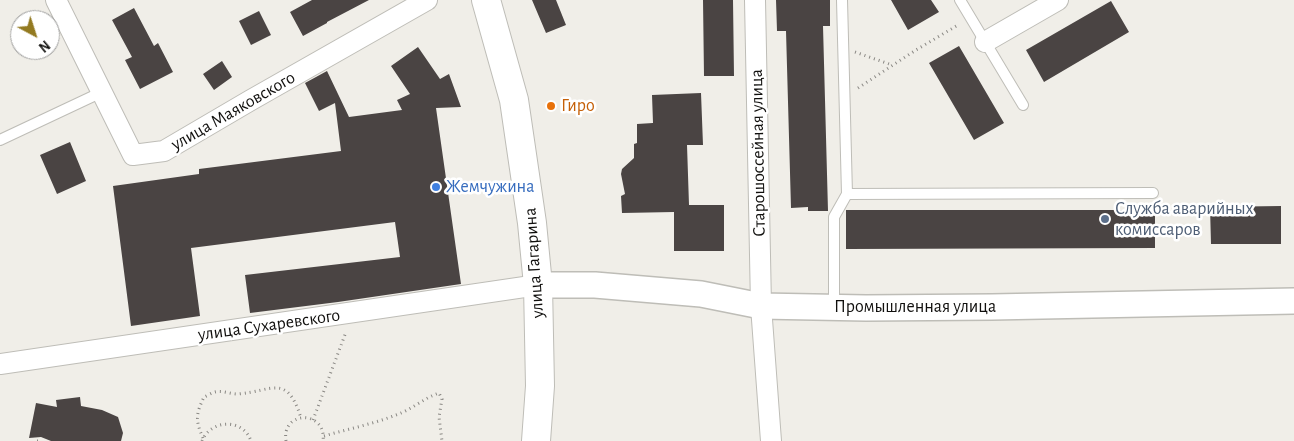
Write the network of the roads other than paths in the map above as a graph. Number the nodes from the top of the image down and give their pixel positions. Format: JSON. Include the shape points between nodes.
{"nodes":[{"id":1,"x":56,"y":0,"type":"edge"},
{"id":2,"x":427,"y":0,"type":"edge"},
{"id":3,"x":486,"y":0,"type":"edge"},
{"id":4,"x":754,"y":0,"type":"edge"},
{"id":5,"x":842,"y":0,"type":"edge"},
{"id":6,"x":960,"y":0,"type":"edge"},
{"id":7,"x":1058,"y":0,"type":"edge"},
{"id":8,"x":985,"y":42,"type":"junction"},
{"id":9,"x":102,"y":92,"type":"junction"},
{"id":10,"x":1023,"y":106,"type":"dead end"},
{"id":11,"x":0,"y":140,"type":"edge"},
{"id":12,"x":1153,"y":193,"type":"dead end"},
{"id":13,"x":847,"y":194,"type":"junction"},
{"id":14,"x":538,"y":285,"type":"junction"},
{"id":15,"x":1294,"y":301,"type":"edge"},
{"id":16,"x":761,"y":306,"type":"junction"},
{"id":17,"x":834,"y":307,"type":"junction"},
{"id":18,"x":0,"y":364,"type":"edge"},
{"id":19,"x":536,"y":441,"type":"edge"},
{"id":20,"x":771,"y":441,"type":"edge"}],
"edges":[{"from":1,"to":9,"type":"street","name":"улица Маяковского"},
{"from":2,"to":9,"type":"street","name":"улица Маяковского","via":[[164,152],[133,155]]},
{"from":3,"to":14,"type":"main road","name":"улица Гагарина","via":[[514,100]]},
{"from":4,"to":16,"type":"street","name":"Старошоссейная улица"},
{"from":5,"to":13,"type":"lane"},
{"from":6,"to":8,"type":"lane"},
{"from":7,"to":8,"type":"street"},
{"from":8,"to":10,"type":"lane"},
{"from":9,"to":11,"type":"lane"},
{"from":12,"to":13,"type":"lane"},
{"from":13,"to":17,"type":"lane","via":[[834,217]]},
{"from":14,"to":16,"type":"street","name":"Промышленная улица","via":[[595,284],[701,294]]},
{"from":14,"to":18,"type":"street","name":"улица Сухаревского"},
{"from":14,"to":19,"type":"main road","name":"улица Гагарина","via":[[540,386]]},
{"from":15,"to":17,"type":"street","name":"Промышленная улица"},
{"from":16,"to":17,"type":"street","name":"Промышленная улица"},
{"from":16,"to":20,"type":"street","name":"Старошоссейная улица"}]}
